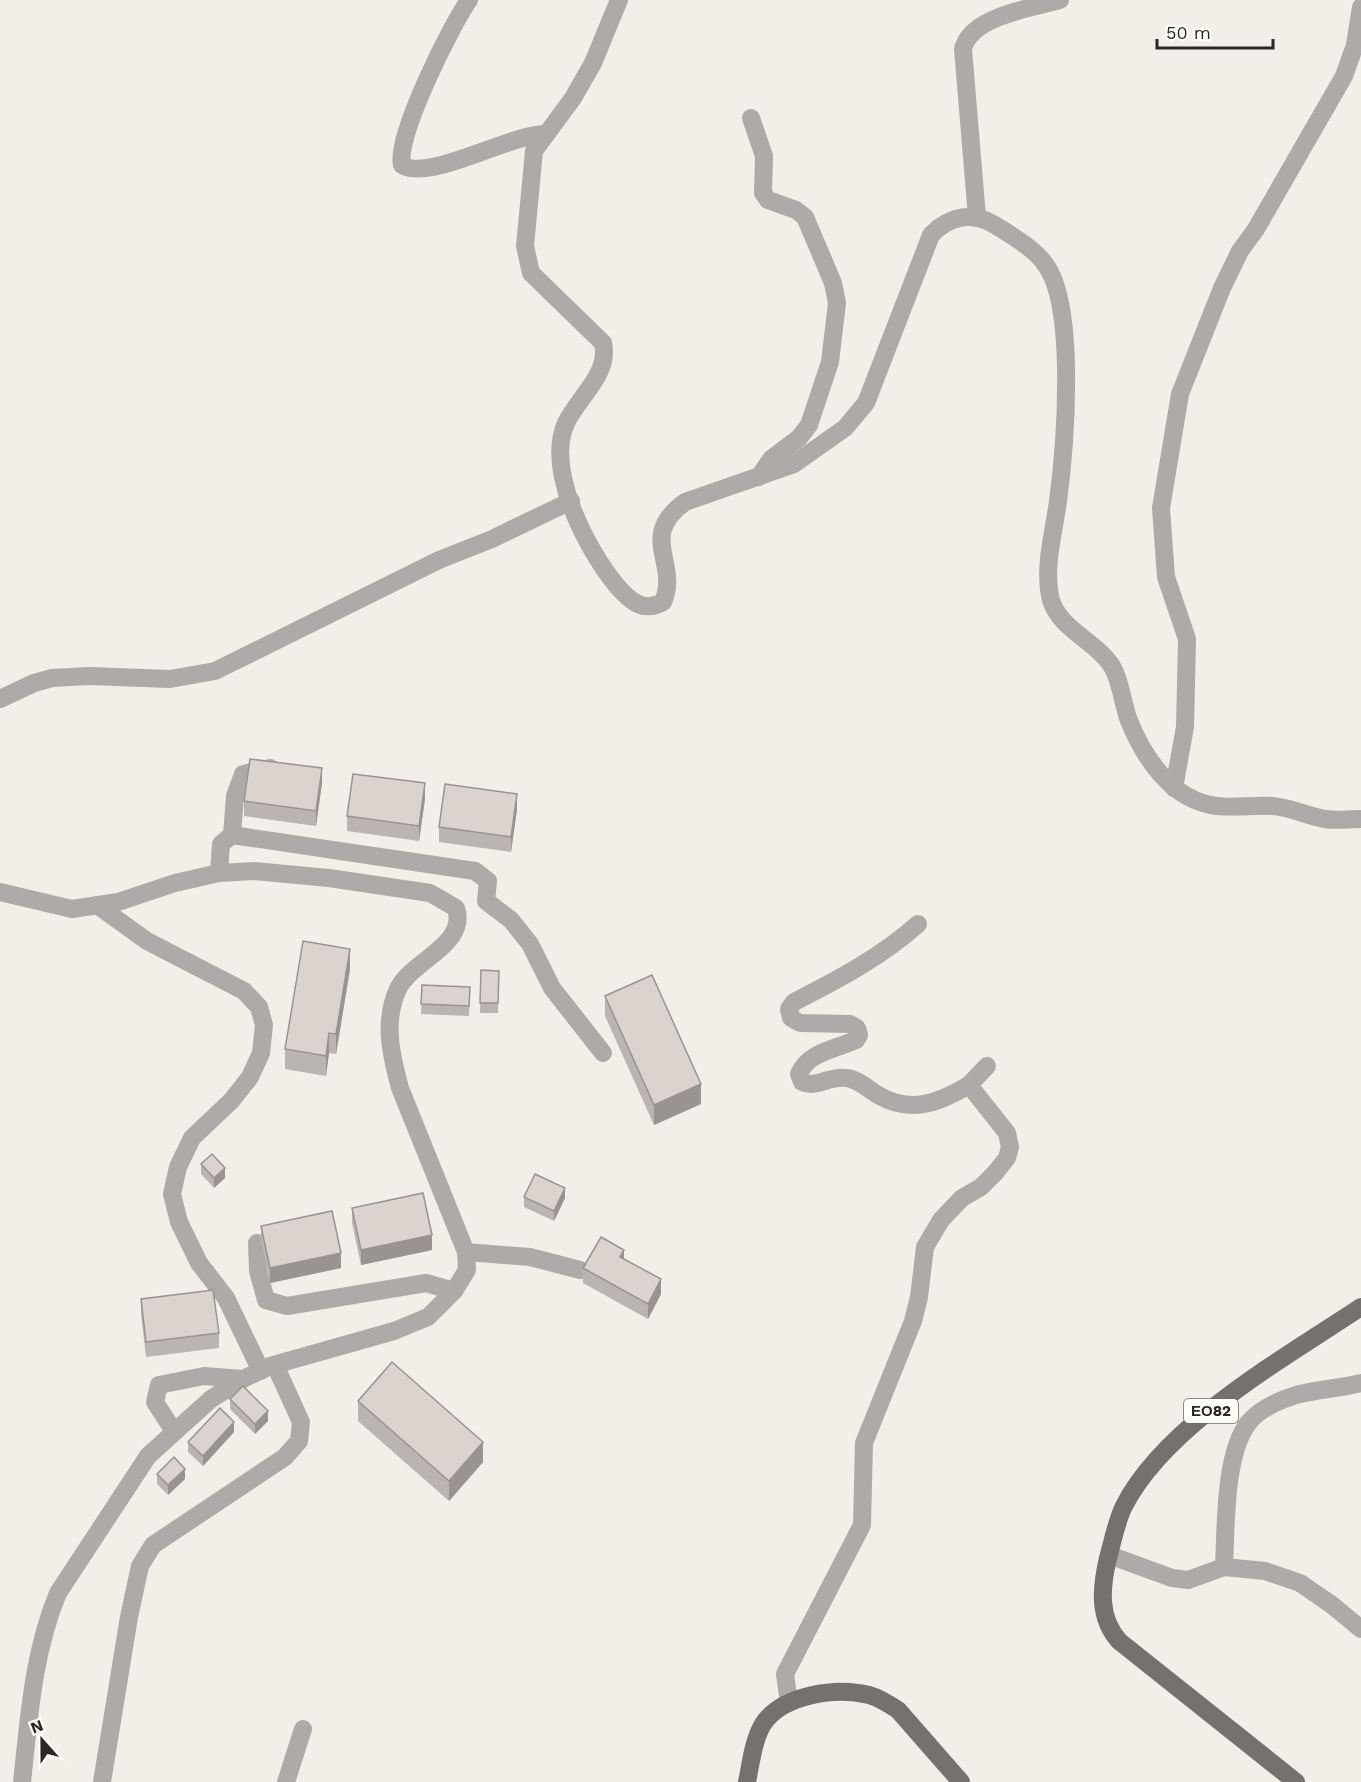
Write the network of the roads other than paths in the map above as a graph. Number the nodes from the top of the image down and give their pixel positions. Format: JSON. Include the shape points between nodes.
{"nodes":[{"id":1,"x":469,"y":0,"type":"edge"},
{"id":2,"x":619,"y":0,"type":"edge"},
{"id":3,"x":1060,"y":0,"type":"edge"},
{"id":4,"x":1361,"y":7,"type":"edge"},
{"id":5,"x":751,"y":118,"type":"dead end"},
{"id":6,"x":545,"y":134,"type":"junction"},
{"id":7,"x":977,"y":217,"type":"junction"},
{"id":8,"x":759,"y":477,"type":"junction"},
{"id":9,"x":571,"y":501,"type":"junction"},
{"id":10,"x":0,"y":699,"type":"edge"},
{"id":11,"x":288,"y":771,"type":"edge"},
{"id":12,"x":1174,"y":788,"type":"junction"},
{"id":13,"x":1361,"y":819,"type":"edge"},
{"id":14,"x":232,"y":836,"type":"junction"},
{"id":15,"x":358,"y":854,"type":"junction"},
{"id":16,"x":219,"y":873,"type":"junction"},
{"id":17,"x":354,"y":882,"type":"junction"},
{"id":18,"x":0,"y":892,"type":"edge"},
{"id":19,"x":486,"y":901,"type":"junction"},
{"id":20,"x":97,"y":905,"type":"junction"},
{"id":21,"x":456,"y":908,"type":"junction"},
{"id":22,"x":918,"y":924,"type":"dead end"},
{"id":23,"x":603,"y":1053,"type":"dead end"},
{"id":24,"x":987,"y":1066,"type":"dead end"},
{"id":25,"x":969,"y":1085,"type":"junction"},
{"id":26,"x":257,"y":1243,"type":"dead end"},
{"id":27,"x":466,"y":1252,"type":"junction"},
{"id":28,"x":579,"y":1270,"type":"dead end"},
{"id":29,"x":454,"y":1291,"type":"junction"},
{"id":30,"x":1361,"y":1307,"type":"edge"},
{"id":31,"x":268,"y":1368,"type":"junction"},
{"id":32,"x":243,"y":1379,"type":"junction"},
{"id":33,"x":1361,"y":1383,"type":"edge"},
{"id":34,"x":173,"y":1430,"type":"junction"},
{"id":35,"x":1109,"y":1555,"type":"junction"},
{"id":36,"x":1224,"y":1567,"type":"junction"},
{"id":37,"x":1361,"y":1629,"type":"edge"},
{"id":38,"x":789,"y":1703,"type":"junction"},
{"id":39,"x":303,"y":1729,"type":"dead end"},
{"id":40,"x":22,"y":1782,"type":"edge"},
{"id":41,"x":102,"y":1782,"type":"edge"},
{"id":42,"x":286,"y":1782,"type":"edge"},
{"id":43,"x":747,"y":1782,"type":"edge"},
{"id":44,"x":961,"y":1782,"type":"edge"},
{"id":45,"x":1296,"y":1782,"type":"edge"}],
"edges":[{"from":1,"to":6,"type":"street","via":[[450,28],[423,89],[404,145],[402,165],[417,169],[438,167],[528,134]]},
{"from":2,"to":6,"type":"street","via":[[573,98]]},
{"from":3,"to":7,"type":"street","via":[[986,22],[965,39]]},
{"from":4,"to":12,"type":"street","via":[[1355,45],[1344,76],[1240,251],[1180,394],[1161,508],[1166,577],[1187,639],[1185,727]]},
{"from":5,"to":8,"type":"street","via":[[765,156],[763,193],[768,200],[806,217],[833,283],[837,303],[830,362],[809,425],[799,438],[771,459]]},
{"from":6,"to":9,"type":"street","via":[[534,151],[531,170],[527,262],[538,282],[597,336],[606,355],[603,367],[569,417],[559,449]]},
{"from":7,"to":8,"type":"street","via":[[958,217],[942,224],[931,235],[866,403],[845,428],[820,448],[794,464]]},
{"from":7,"to":12,"type":"street","via":[[1030,249],[1056,283],[1065,345],[1065,387],[1060,489],[1047,576],[1051,599],[1062,618],[1105,656],[1115,672],[1132,729],[1158,771]]},
{"from":8,"to":9,"type":"street","via":[[686,502],[665,521],[661,534],[666,594],[663,602],[653,607],[640,606],[626,596],[608,574],[587,542]]},
{"from":9,"to":10,"type":"street","via":[[215,671],[170,678],[52,678],[34,682]]},
{"from":11,"to":14,"type":"street","via":[[264,767],[243,774],[235,796]]},
{"from":12,"to":13,"type":"street","via":[[1191,799],[1216,806],[1274,806],[1325,819]]},
{"from":14,"to":15,"type":"street"},
{"from":14,"to":16,"type":"street","via":[[221,844]]},
{"from":15,"to":17,"type":"street"},
{"from":15,"to":19,"type":"street","via":[[475,871],[488,881]]},
{"from":16,"to":17,"type":"street","via":[[254,871]]},
{"from":16,"to":20,"type":"street"},
{"from":17,"to":21,"type":"street","via":[[430,893]]},
{"from":18,"to":20,"type":"street","via":[[72,909]]},
{"from":19,"to":21,"type":"street"},
{"from":19,"to":23,"type":"street","via":[[511,920],[530,944],[552,988]]},
{"from":20,"to":31,"type":"street","via":[[147,941],[244,991],[259,1007],[264,1026],[261,1053],[250,1077],[192,1138],[178,1167],[172,1194],[179,1222],[199,1263],[226,1298]]},
{"from":21,"to":27,"type":"street","via":[[459,918],[453,936],[411,971],[399,988],[389,1018],[393,1063],[400,1088]]},
{"from":22,"to":25,"type":"street","via":[[863,966],[794,1002],[789,1009],[791,1018],[800,1023],[850,1024],[860,1035],[803,1065],[801,1082],[809,1085],[846,1078],[895,1104],[911,1106],[930,1104]]},
{"from":24,"to":25,"type":"street"},
{"from":25,"to":38,"type":"street","via":[[1008,1133],[1010,1147],[995,1173],[940,1220],[925,1247],[913,1321],[864,1443],[862,1525],[785,1674]]},
{"from":26,"to":29,"type":"street","via":[[258,1271],[266,1300],[287,1306],[426,1283]]},
{"from":27,"to":28,"type":"street","via":[[530,1257]]},
{"from":27,"to":29,"type":"street","via":[[467,1270]]},
{"from":29,"to":31,"type":"street","via":[[428,1317],[394,1331]]},
{"from":30,"to":35,"type":"main road","number":"ΕΟ82","via":[[1235,1392],[1156,1458],[1123,1508]]},
{"from":31,"to":32,"type":"street"},
{"from":31,"to":41,"type":"street","via":[[301,1422],[299,1441],[285,1457],[153,1545],[140,1566]]},
{"from":32,"to":34,"type":"street"},
{"from":32,"to":34,"type":"street","via":[[204,1376],[159,1385],[155,1402]]},
{"from":33,"to":36,"type":"street","via":[[1293,1396],[1269,1406],[1249,1423],[1236,1451],[1228,1489]]},
{"from":34,"to":40,"type":"street","via":[[148,1456],[58,1593],[48,1617],[34,1678]]},
{"from":35,"to":36,"type":"street","via":[[1188,1580]]},
{"from":35,"to":45,"type":"main road","number":"ΕΟ82","via":[[1102,1598],[1111,1631],[1149,1667]]},
{"from":36,"to":37,"type":"street","via":[[1265,1571],[1300,1583]]},
{"from":38,"to":43,"type":"main road","via":[[764,1723],[757,1736]]},
{"from":38,"to":44,"type":"main road","via":[[840,1692],[871,1695],[885,1701],[908,1718]]},
{"from":39,"to":42,"type":"street"}]}
